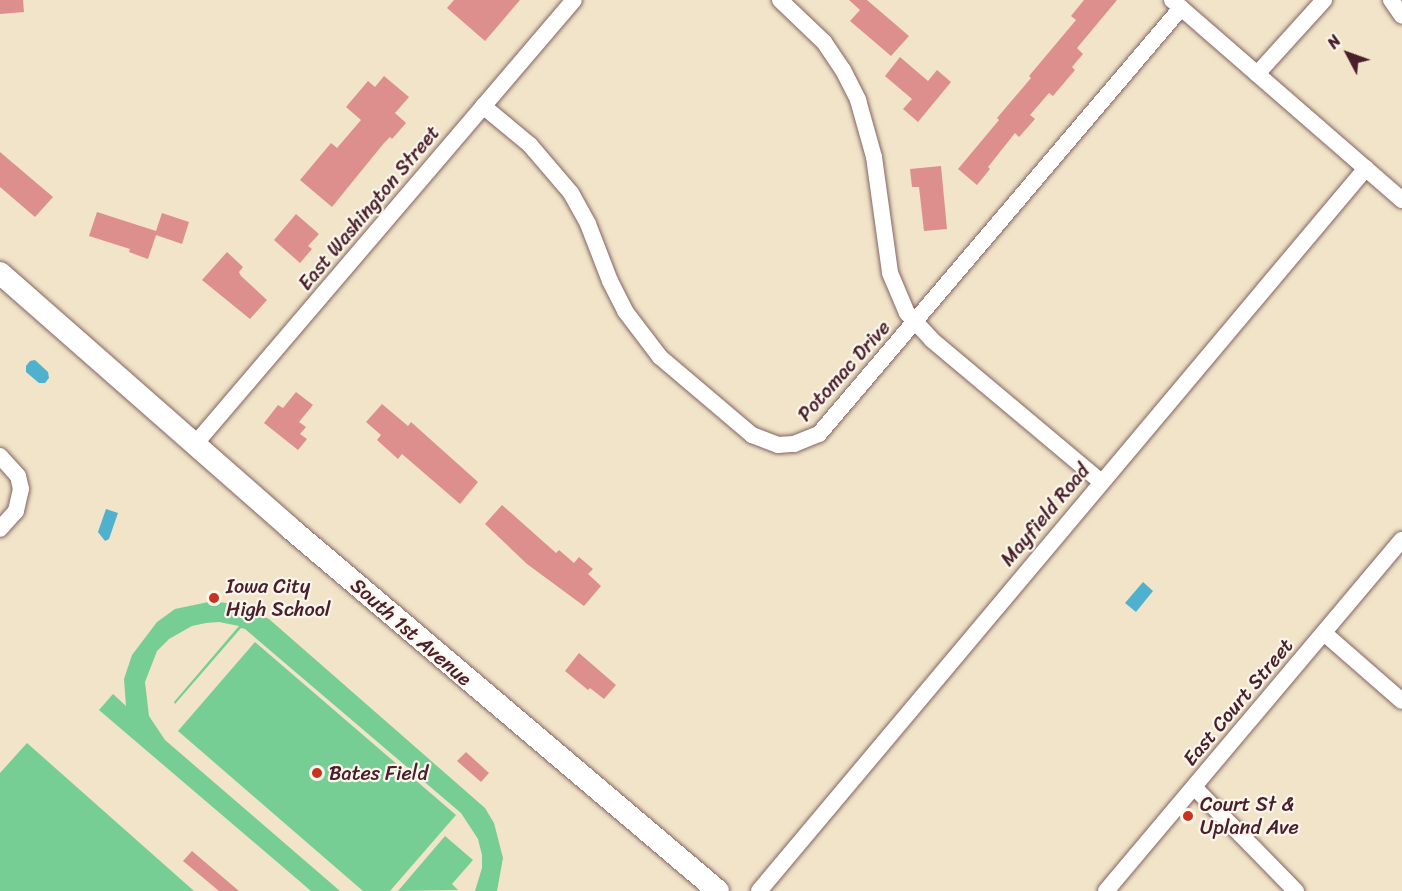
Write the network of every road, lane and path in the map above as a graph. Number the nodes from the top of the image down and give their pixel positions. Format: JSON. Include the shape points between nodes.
{"nodes":[{"id":1,"x":574,"y":0,"type":"edge"},
{"id":2,"x":780,"y":0,"type":"edge"},
{"id":3,"x":1324,"y":0,"type":"edge"},
{"id":4,"x":1391,"y":0,"type":"edge"},
{"id":5,"x":1176,"y":4,"type":"edge"},
{"id":6,"x":1402,"y":16,"type":"edge"},
{"id":7,"x":1257,"y":74,"type":"junction"},
{"id":8,"x":483,"y":106,"type":"junction"},
{"id":9,"x":1365,"y":168,"type":"junction"},
{"id":10,"x":1402,"y":200,"type":"edge"},
{"id":11,"x":0,"y":273,"type":"edge"},
{"id":12,"x":914,"y":323,"type":"junction"},
{"id":13,"x":195,"y":443,"type":"junction"},
{"id":14,"x":0,"y":456,"type":"edge"},
{"id":15,"x":1101,"y":482,"type":"junction"},
{"id":16,"x":0,"y":529,"type":"edge"},
{"id":17,"x":1402,"y":540,"type":"edge"},
{"id":18,"x":1324,"y":633,"type":"junction"},
{"id":19,"x":1402,"y":701,"type":"edge"},
{"id":20,"x":1194,"y":787,"type":"junction"},
{"id":21,"x":718,"y":891,"type":"edge"},
{"id":22,"x":759,"y":891,"type":"edge"},
{"id":23,"x":1106,"y":891,"type":"edge"},
{"id":24,"x":1296,"y":891,"type":"edge"}],
"edges":[{"from":1,"to":8,"type":"street","name":"East Washington Street"},
{"from":2,"to":12,"type":"street","via":[[824,42],[858,100],[874,157],[890,273],[897,296]]},
{"from":3,"to":7,"type":"street"},
{"from":4,"to":6,"type":"street"},
{"from":5,"to":7,"type":"street"},
{"from":5,"to":12,"type":"street","name":"Potomac Drive"},
{"from":7,"to":9,"type":"street"},
{"from":8,"to":12,"type":"street","name":"Potomac Drive","via":[[530,145],[571,193],[615,291],[644,338],[672,368],[752,435],[778,445],[794,444],[819,434]]},
{"from":8,"to":13,"type":"street","name":"East Washington Street"},
{"from":9,"to":10,"type":"street"},
{"from":9,"to":15,"type":"street","name":"Mayfield Road"},
{"from":11,"to":13,"type":"main road","name":"South 1st Avenue"},
{"from":12,"to":15,"type":"street"},
{"from":13,"to":21,"type":"main road","name":"South 1st Avenue"},
{"from":14,"to":16,"type":"street","via":[[18,476],[21,489],[15,511]]},
{"from":15,"to":22,"type":"street","name":"Mayfield Road"},
{"from":17,"to":18,"type":"street","name":"East Court Street"},
{"from":18,"to":19,"type":"street"},
{"from":18,"to":20,"type":"street","name":"East Court Street"},
{"from":20,"to":23,"type":"street","name":"East Court Street"},
{"from":20,"to":24,"type":"street"}]}
